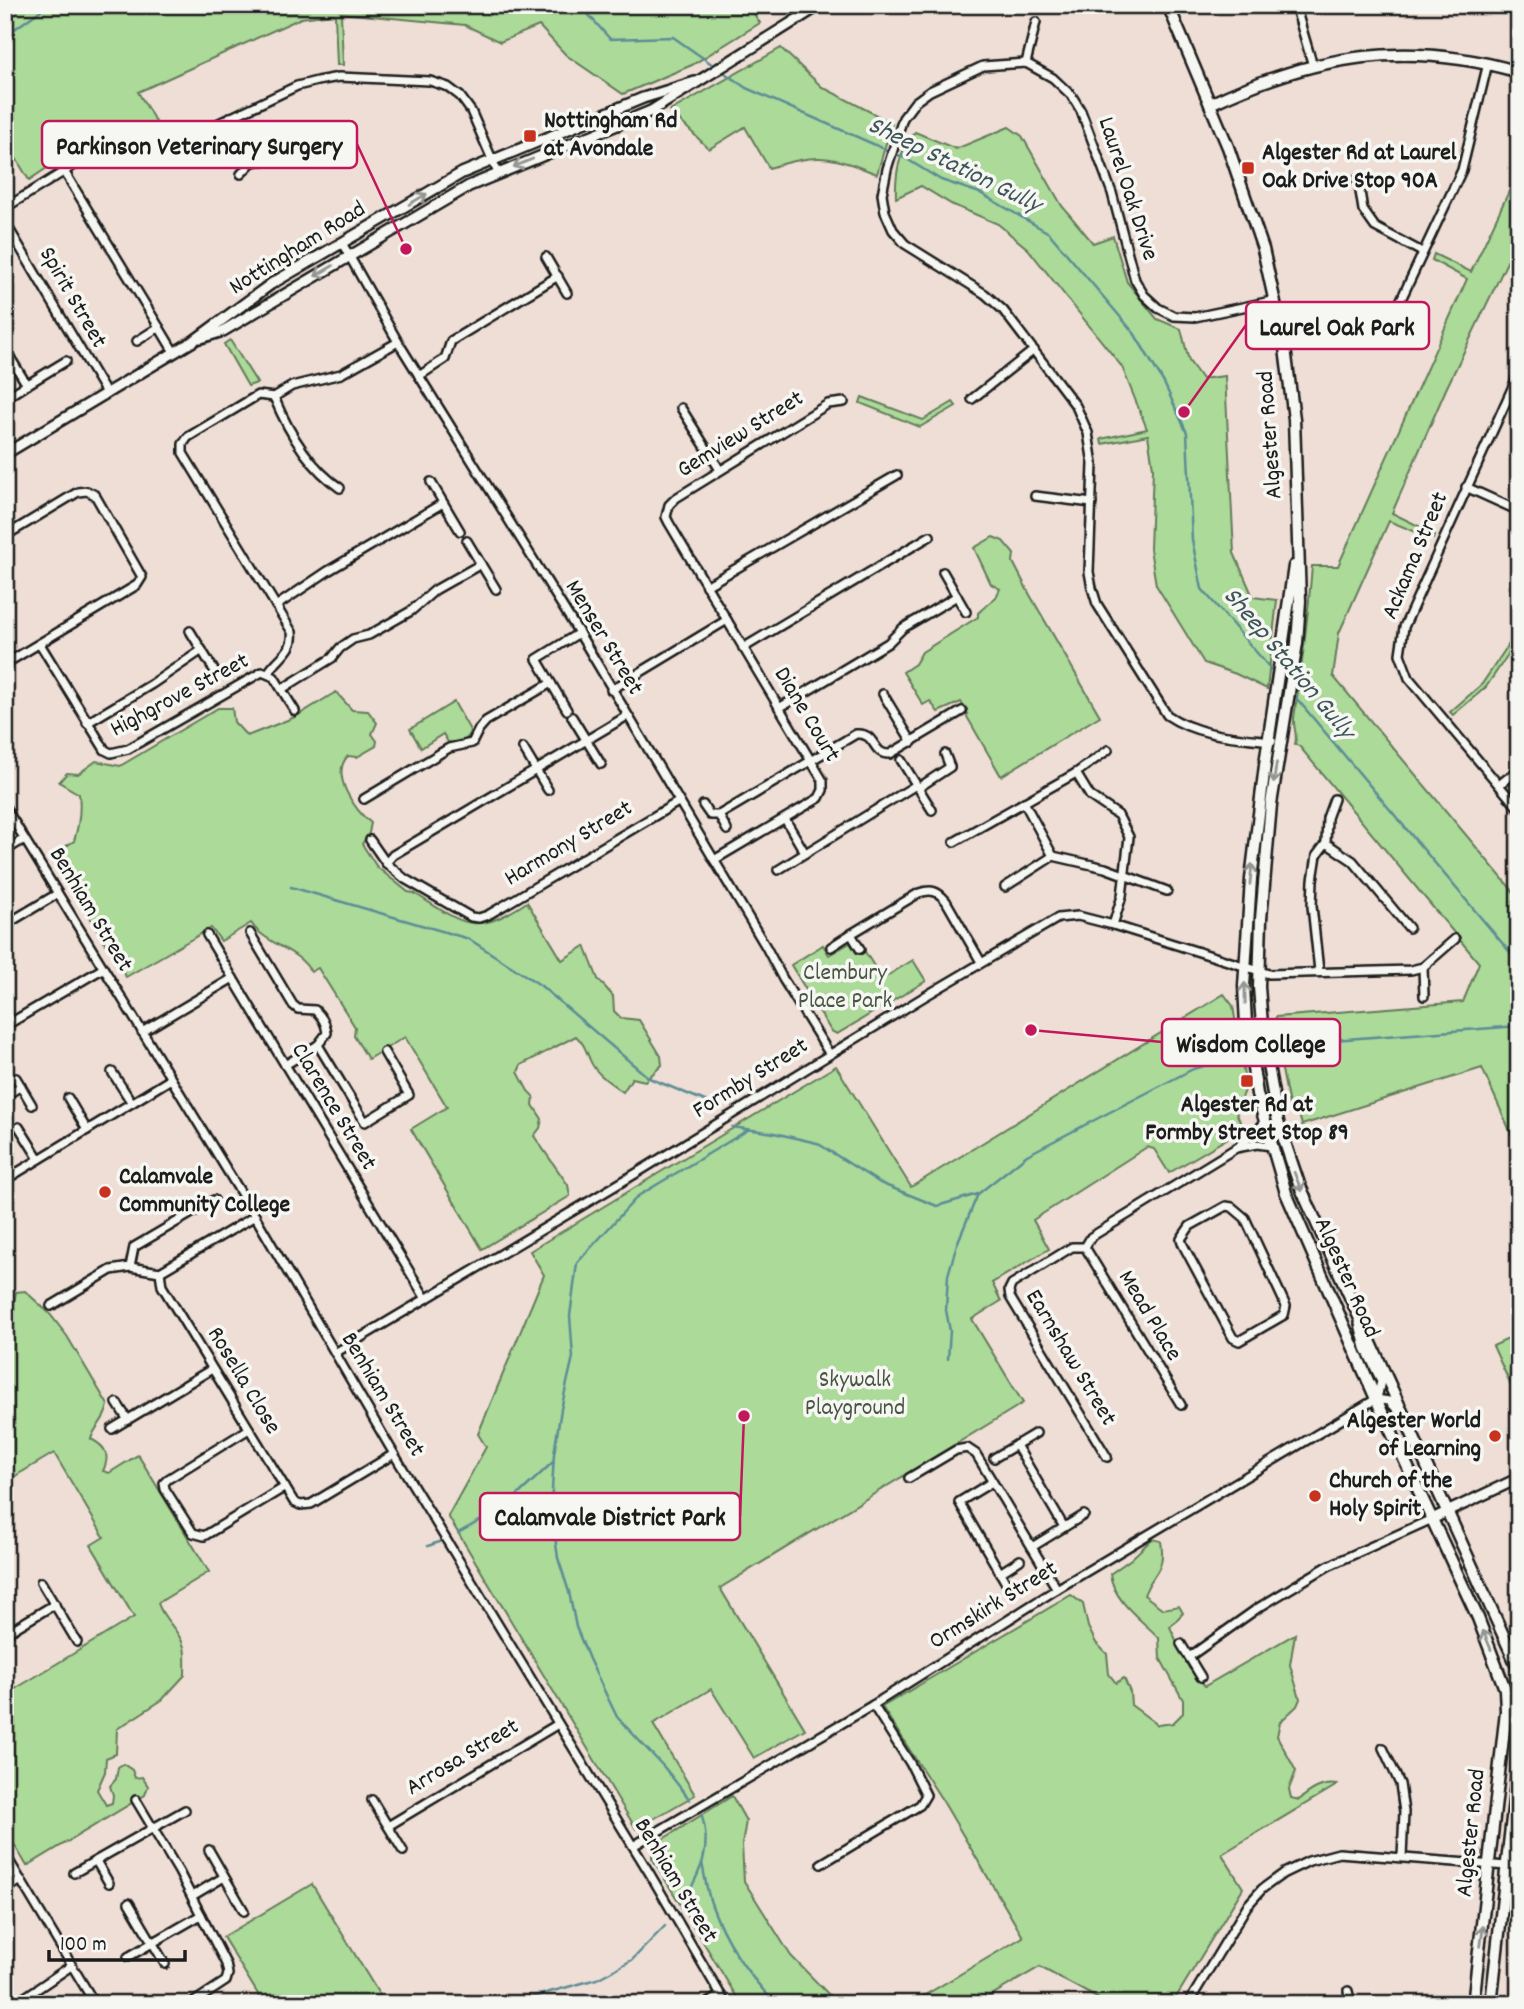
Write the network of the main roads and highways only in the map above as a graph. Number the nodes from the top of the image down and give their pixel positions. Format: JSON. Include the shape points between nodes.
{"nodes":[{"id":1,"x":1168,"y":5,"type":"edge"},
{"id":2,"x":1519,"y":72,"type":"edge"},
{"id":3,"x":1210,"y":104,"type":"junction"},
{"id":4,"x":1297,"y":546,"type":"junction"},
{"id":5,"x":1519,"y":1670,"type":"edge"},
{"id":6,"x":1519,"y":1756,"type":"edge"},
{"id":7,"x":1474,"y":2004,"type":"edge"},
{"id":8,"x":1491,"y":2004,"type":"edge"}],
"edges":[{"from":1,"to":3,"type":"main road","name":"Algester Road"},
{"from":2,"to":3,"type":"main road","via":[[1452,57],[1389,54],[1343,58],[1270,79]]},
{"from":3,"to":4,"type":"main road","name":"Algester Road","via":[[1248,201],[1276,300],[1294,419]]},
{"from":4,"to":5,"type":"main road","name":"Algester Road","one_way":true,"via":[[1300,601],[1271,804],[1259,971],[1263,1037],[1278,1122],[1299,1184]]},
{"from":7,"to":4,"type":"main road","name":"Algester Road","one_way":true,"via":[[1505,1689],[1478,1619],[1286,1193],[1257,1094],[1246,1024],[1251,879]]},
{"from":6,"to":8,"type":"main road","name":"Algester Road"}]}
